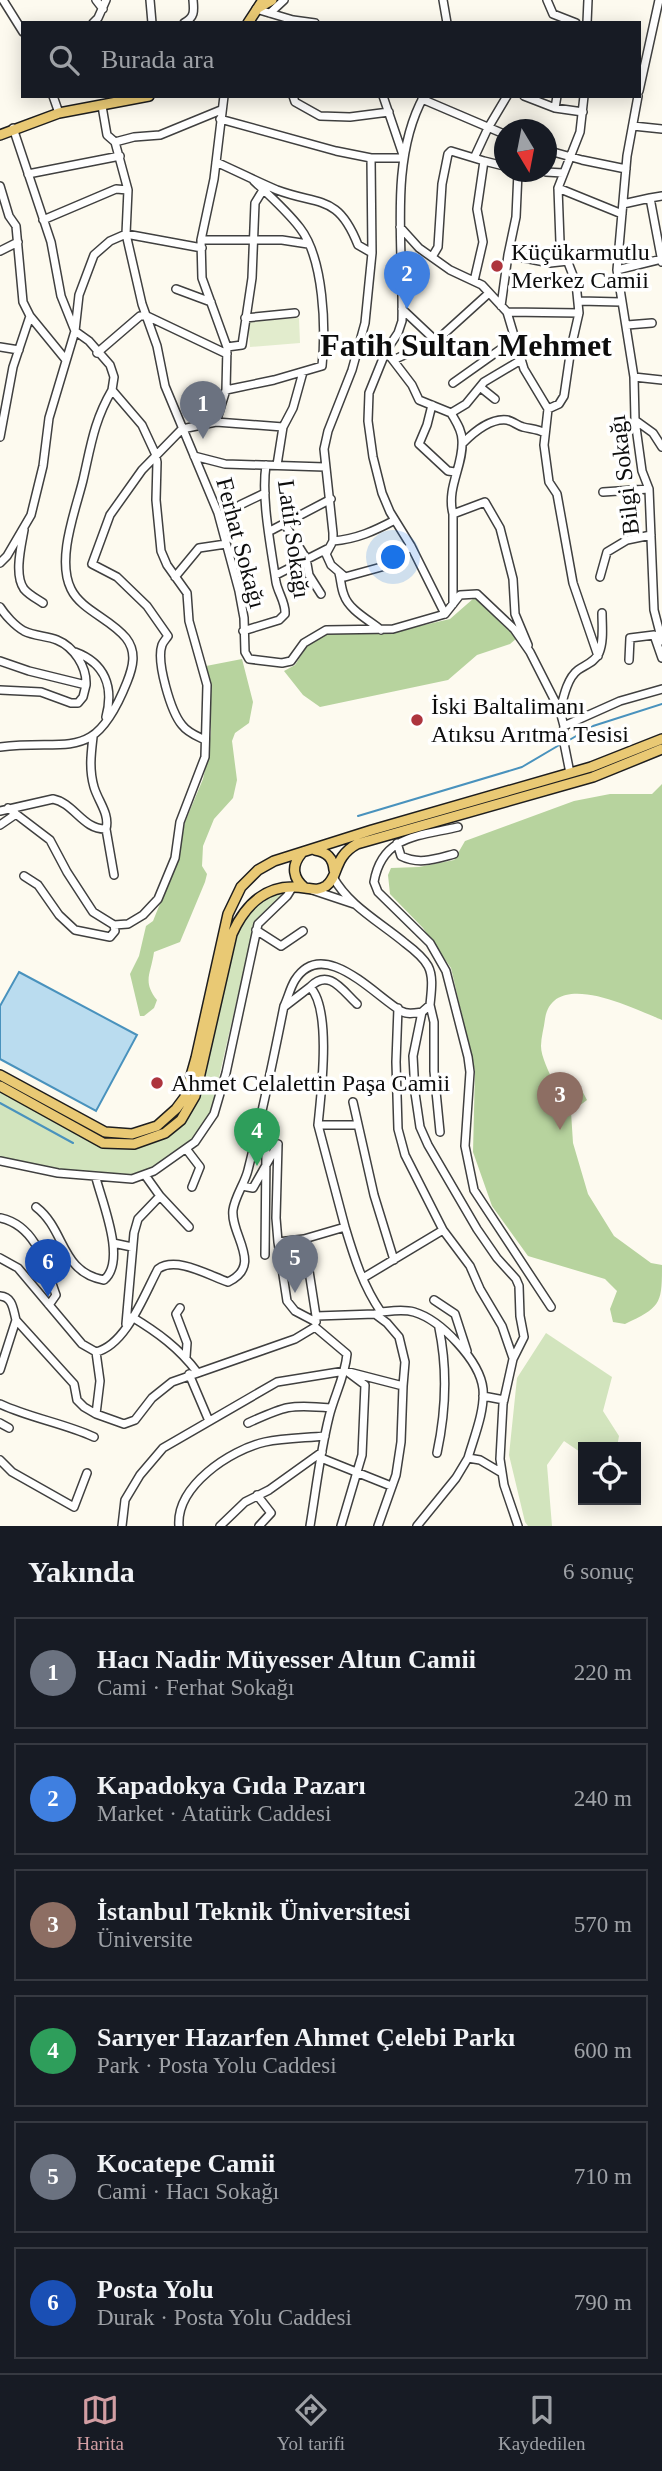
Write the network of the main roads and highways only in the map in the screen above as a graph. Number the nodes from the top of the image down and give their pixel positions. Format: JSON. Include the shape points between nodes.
{"nodes":[{"id":1,"x":263,"y":0,"type":"edge"},
{"id":2,"x":272,"y":0,"type":"edge"},
{"id":3,"x":256,"y":9,"type":"junction"},
{"id":4,"x":249,"y":21,"type":"edge"},
{"id":5,"x":129,"y":98,"type":"edge"},
{"id":6,"x":0,"y":135,"type":"edge"},
{"id":7,"x":662,"y":739,"type":"edge"},
{"id":8,"x":662,"y":749,"type":"edge"},
{"id":9,"x":306,"y":852,"type":"junction"},
{"id":10,"x":334,"y":874,"type":"junction"},
{"id":11,"x":308,"y":889,"type":"junction"},
{"id":12,"x":0,"y":1075,"type":"edge"},
{"id":13,"x":0,"y":1086,"type":"edge"}],
"edges":[{"from":1,"to":3,"type":"main road"},
{"from":2,"to":3,"type":"main road"},
{"from":3,"to":4,"type":"main road"},
{"from":5,"to":6,"type":"main road","via":[[59,113]]},
{"from":7,"to":9,"type":"main road","via":[[570,774]]},
{"from":8,"to":10,"type":"main road","via":[[593,777],[358,844],[344,853]]},
{"from":9,"to":10,"type":"main road","via":[[327,854]]},
{"from":9,"to":11,"type":"main road","via":[[296,861],[294,872]]},
{"from":9,"to":12,"type":"main road","via":[[263,867],[234,899],[187,1091],[157,1126],[132,1134],[105,1132]]},
{"from":10,"to":11,"type":"main road","via":[[327,886]]},
{"from":11,"to":13,"type":"main road","via":[[267,894],[241,914],[232,934],[195,1096],[181,1120],[165,1133],[134,1144],[103,1143]]}]}
